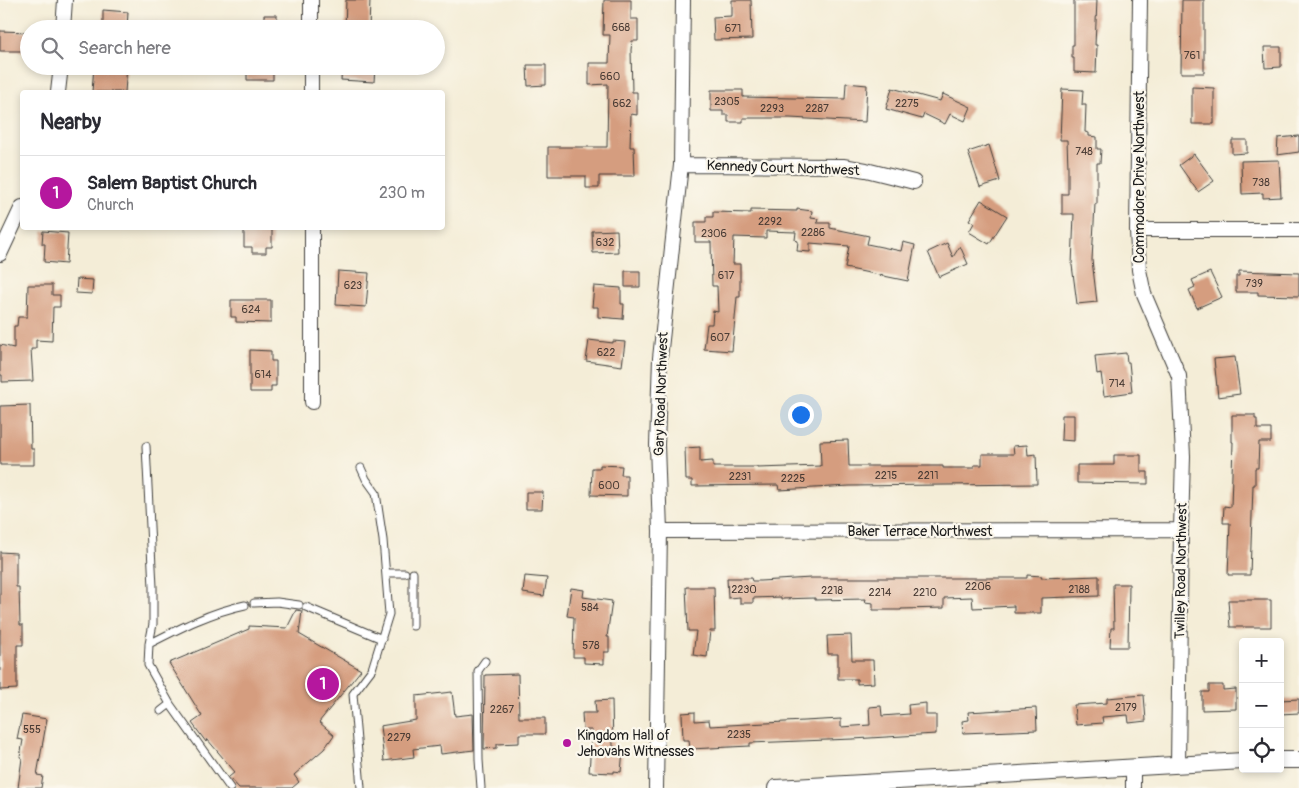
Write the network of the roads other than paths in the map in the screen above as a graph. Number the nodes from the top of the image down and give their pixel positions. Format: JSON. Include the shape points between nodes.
{"nodes":[{"id":1,"x":65,"y":0,"type":"edge"},
{"id":2,"x":311,"y":0,"type":"edge"},
{"id":3,"x":683,"y":0,"type":"edge"},
{"id":4,"x":1140,"y":0,"type":"edge"},
{"id":5,"x":64,"y":20,"type":"edge"},
{"id":6,"x":311,"y":20,"type":"edge"},
{"id":7,"x":60,"y":75,"type":"edge"},
{"id":8,"x":311,"y":75,"type":"edge"},
{"id":9,"x":58,"y":90,"type":"edge"},
{"id":10,"x":312,"y":90,"type":"edge"},
{"id":11,"x":681,"y":165,"type":"junction"},
{"id":12,"x":914,"y":182,"type":"dead end"},
{"id":13,"x":20,"y":211,"type":"edge"},
{"id":14,"x":312,"y":230,"type":"edge"},
{"id":15,"x":1137,"y":230,"type":"junction"},
{"id":16,"x":1299,"y":230,"type":"edge"},
{"id":17,"x":0,"y":254,"type":"edge"},
{"id":18,"x":1179,"y":376,"type":"joint"},
{"id":19,"x":312,"y":402,"type":"dead end"},
{"id":20,"x":146,"y":446,"type":"dead end"},
{"id":21,"x":361,"y":468,"type":"dead end"},
{"id":22,"x":1180,"y":530,"type":"junction"},
{"id":23,"x":660,"y":531,"type":"junction"},
{"id":24,"x":386,"y":573,"type":"junction"},
{"id":25,"x":405,"y":573,"type":"dead end"},
{"id":26,"x":413,"y":573,"type":"dead end"},
{"id":27,"x":254,"y":603,"type":"dead end"},
{"id":28,"x":245,"y":605,"type":"dead end"},
{"id":29,"x":413,"y":626,"type":"dead end"},
{"id":30,"x":382,"y":639,"type":"junction"},
{"id":31,"x":149,"y":644,"type":"junction"},
{"id":32,"x":484,"y":660,"type":"dead end"},
{"id":33,"x":170,"y":704,"type":"junction"},
{"id":34,"x":160,"y":710,"type":"dead end"},
{"id":35,"x":1284,"y":760,"type":"edge"},
{"id":36,"x":1299,"y":760,"type":"edge"},
{"id":37,"x":1239,"y":761,"type":"edge"},
{"id":38,"x":1178,"y":765,"type":"junction"},
{"id":39,"x":1133,"y":768,"type":"junction"},
{"id":40,"x":230,"y":788,"type":"edge"},
{"id":41,"x":361,"y":788,"type":"edge"},
{"id":42,"x":481,"y":788,"type":"edge"},
{"id":43,"x":656,"y":788,"type":"edge"},
{"id":44,"x":776,"y":788,"type":"edge"},
{"id":45,"x":1133,"y":788,"type":"edge"}],
"edges":[{"from":1,"to":5,"type":"street"},
{"from":2,"to":6,"type":"street"},
{"from":3,"to":11,"type":"street","name":"Gary Road Northwest"},
{"from":4,"to":15,"type":"street","name":"Commodore Drive Northwest"},
{"from":7,"to":9,"type":"street"},
{"from":8,"to":10,"type":"street"},
{"from":11,"to":12,"type":"street","name":"Kennedy Court Northwest","via":[[843,166]]},
{"from":11,"to":23,"type":"street","name":"Gary Road Northwest","via":[[660,358],[657,445]]},
{"from":13,"to":17,"type":"street"},
{"from":14,"to":19,"type":"street"},
{"from":15,"to":16,"type":"street"},
{"from":15,"to":18,"type":"street","name":"Commodore Drive Northwest","via":[[1144,294]]},
{"from":18,"to":22,"type":"street","name":"Twilley Road Northwest","via":[[1183,456]]},
{"from":20,"to":31,"type":"lane","via":[[153,587],[153,624]]},
{"from":21,"to":24,"type":"lane","via":[[376,493]]},
{"from":22,"to":23,"type":"street","name":"Baker Terrace Northwest"},
{"from":22,"to":38,"type":"street","name":"Twilley Road Northwest"},
{"from":23,"to":43,"type":"street","name":"Gary Road Northwest"},
{"from":24,"to":25,"type":"lane"},
{"from":24,"to":30,"type":"lane","via":[[389,614]]},
{"from":26,"to":29,"type":"lane"},
{"from":27,"to":30,"type":"lane","via":[[303,606]]},
{"from":28,"to":31,"type":"lane","via":[[221,610]]},
{"from":30,"to":41,"type":"lane","via":[[372,669],[353,694]]},
{"from":31,"to":33,"type":"lane","via":[[148,665]]},
{"from":32,"to":42,"type":"lane","via":[[478,671]]},
{"from":33,"to":34,"type":"lane"},
{"from":33,"to":40,"type":"lane"},
{"from":35,"to":36,"type":"street"},
{"from":37,"to":38,"type":"street"},
{"from":38,"to":39,"type":"street"},
{"from":39,"to":44,"type":"street"},
{"from":39,"to":45,"type":"street"}]}
